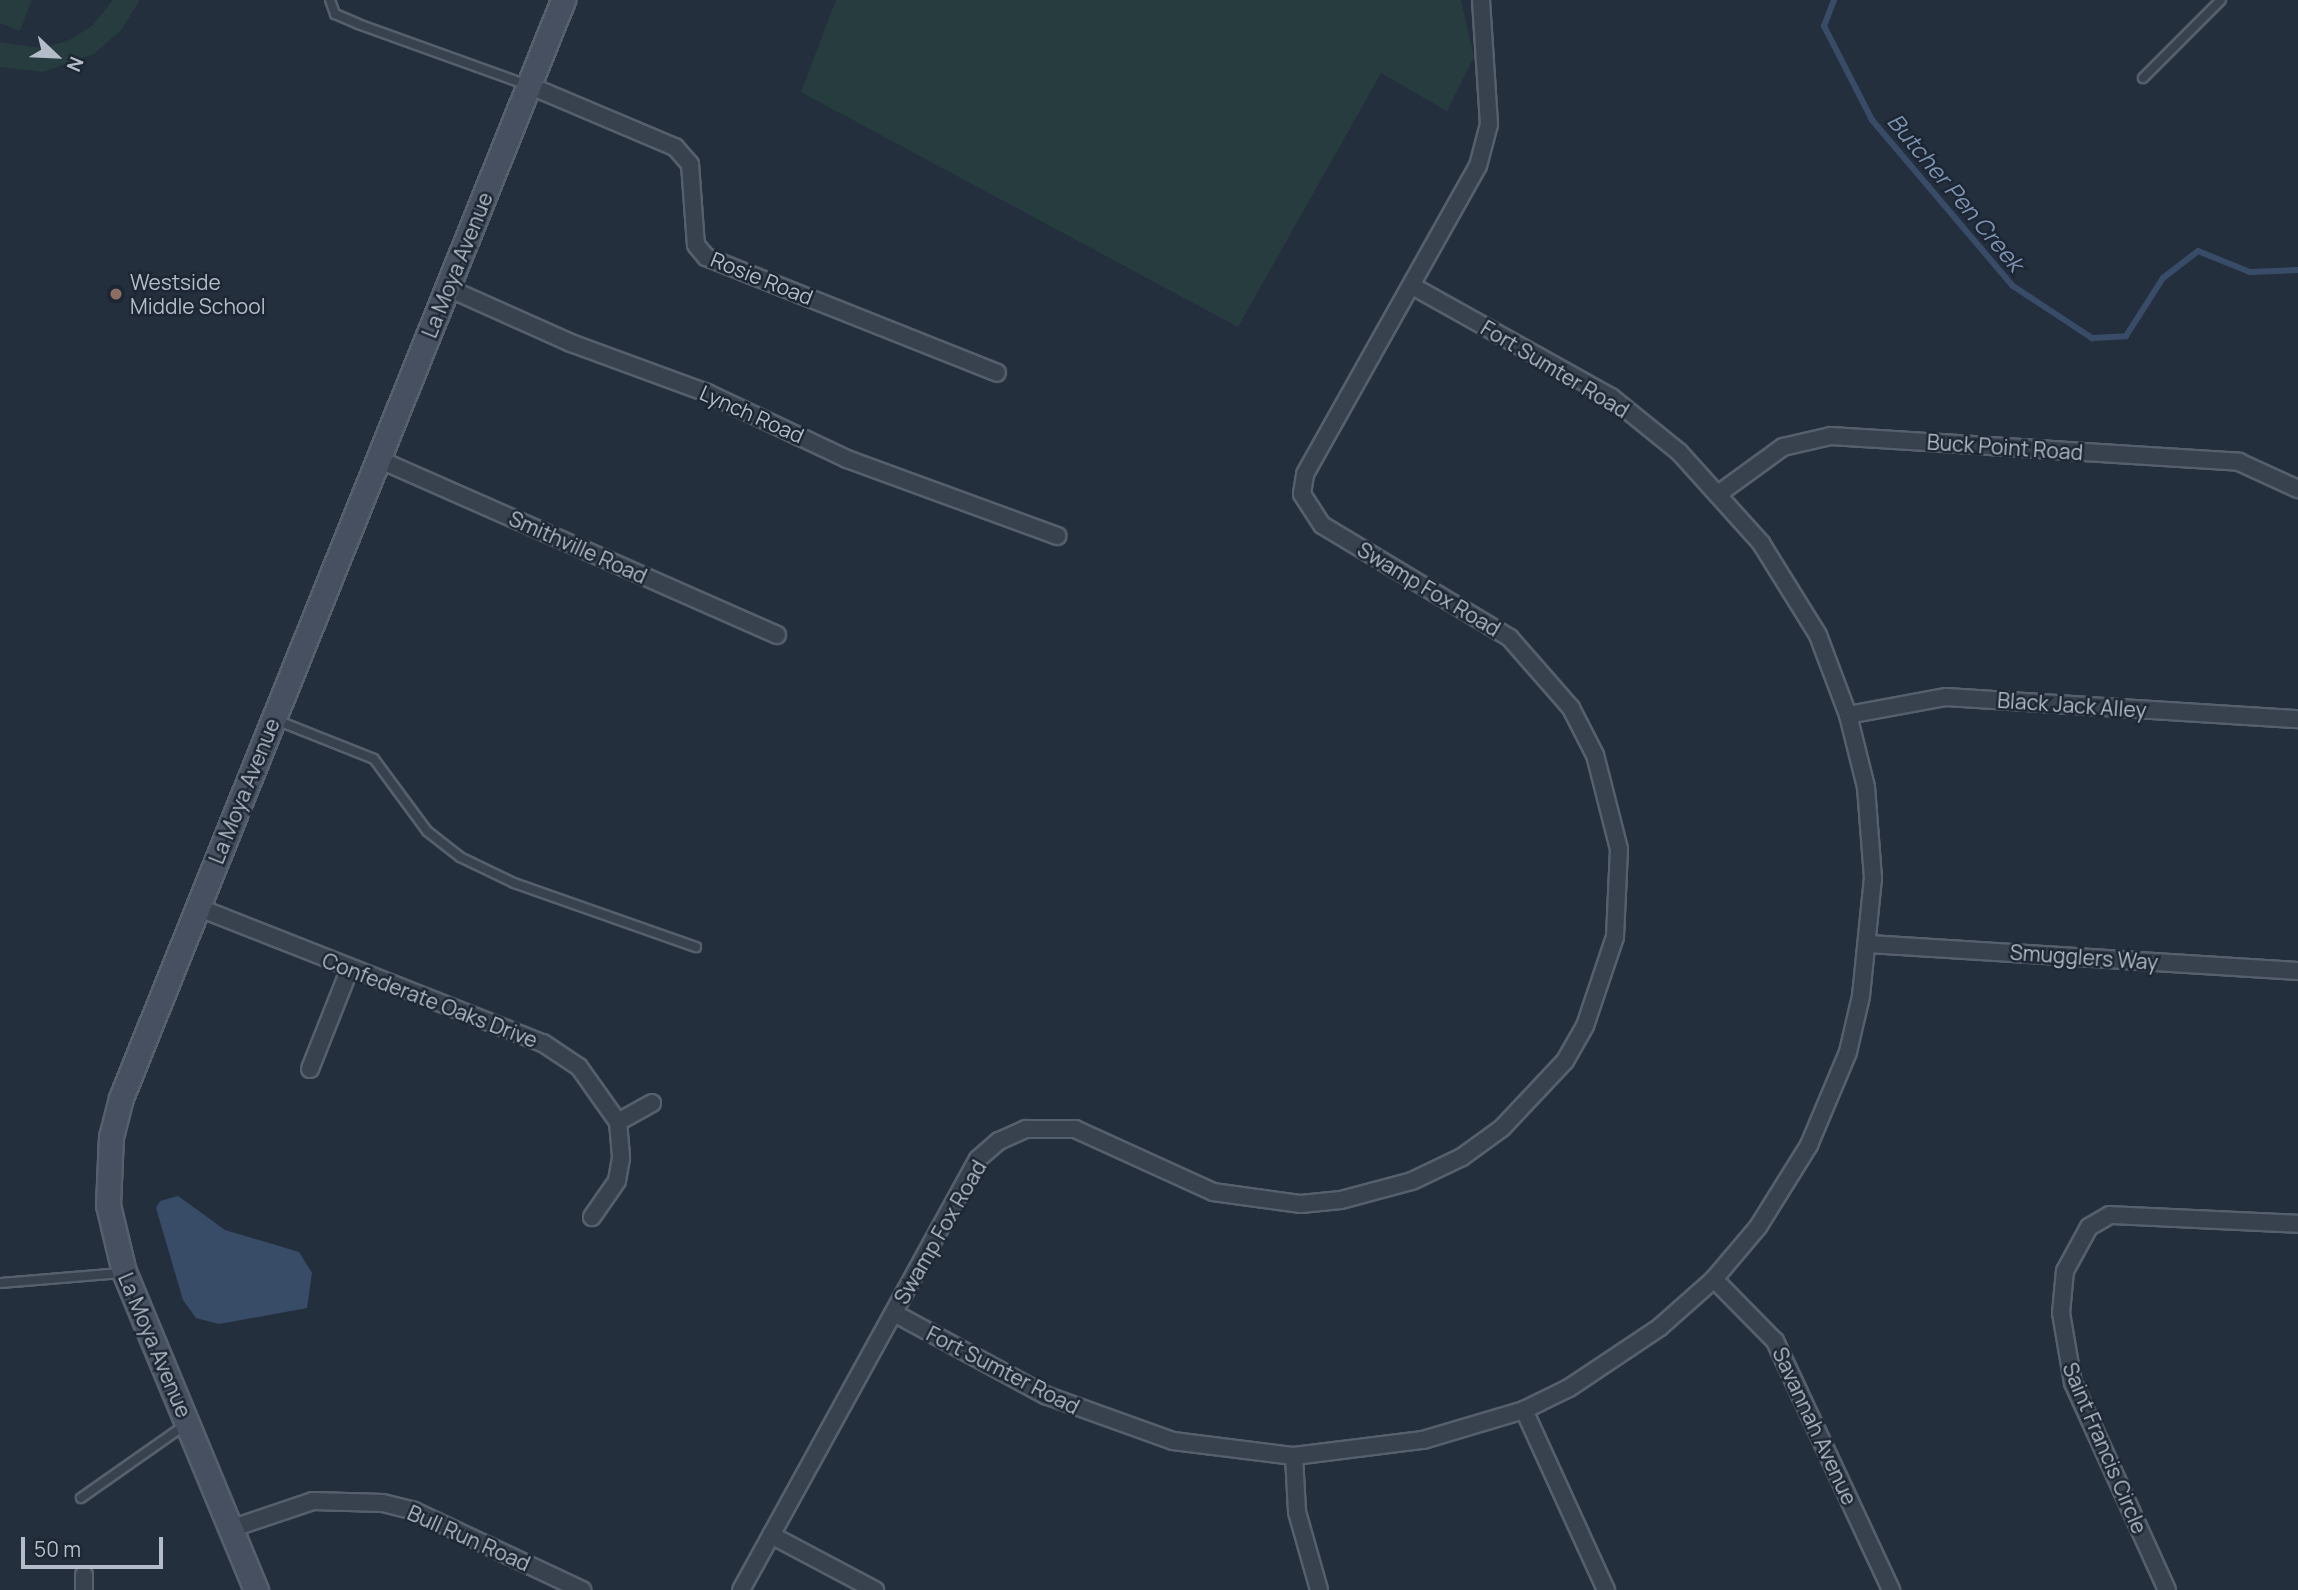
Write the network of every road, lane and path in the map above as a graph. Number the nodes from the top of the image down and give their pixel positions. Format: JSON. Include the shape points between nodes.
{"nodes":[{"id":1,"x":330,"y":0,"type":"edge"},
{"id":2,"x":563,"y":0,"type":"edge"},
{"id":3,"x":1481,"y":0,"type":"edge"},
{"id":4,"x":2221,"y":0,"type":"edge"},
{"id":5,"x":2143,"y":78,"type":"dead end"},
{"id":6,"x":528,"y":85,"type":"junction"},
{"id":7,"x":1412,"y":286,"type":"junction"},
{"id":8,"x":448,"y":288,"type":"junction"},
{"id":9,"x":997,"y":373,"type":"dead end"},
{"id":10,"x":378,"y":460,"type":"junction"},
{"id":11,"x":2298,"y":489,"type":"edge"},
{"id":12,"x":1721,"y":492,"type":"junction"},
{"id":13,"x":1057,"y":536,"type":"dead end"},
{"id":14,"x":777,"y":635,"type":"dead end"},
{"id":15,"x":1848,"y":715,"type":"junction"},
{"id":16,"x":273,"y":719,"type":"junction"},
{"id":17,"x":2298,"y":719,"type":"edge"},
{"id":18,"x":197,"y":907,"type":"junction"},
{"id":19,"x":1869,"y":944,"type":"junction"},
{"id":20,"x":696,"y":947,"type":"dead end"},
{"id":21,"x":350,"y":968,"type":"junction"},
{"id":22,"x":2298,"y":971,"type":"edge"},
{"id":23,"x":310,"y":1069,"type":"dead end"},
{"id":24,"x":652,"y":1103,"type":"dead end"},
{"id":25,"x":618,"y":1122,"type":"junction"},
{"id":26,"x":592,"y":1217,"type":"dead end"},
{"id":27,"x":2298,"y":1224,"type":"edge"},
{"id":28,"x":124,"y":1272,"type":"junction"},
{"id":29,"x":1714,"y":1279,"type":"junction"},
{"id":30,"x":0,"y":1283,"type":"edge"},
{"id":31,"x":894,"y":1313,"type":"junction"},
{"id":32,"x":1524,"y":1410,"type":"junction"},
{"id":33,"x":187,"y":1424,"type":"junction"},
{"id":34,"x":1294,"y":1456,"type":"junction"},
{"id":35,"x":81,"y":1498,"type":"dead end"},
{"id":36,"x":230,"y":1529,"type":"junction"},
{"id":37,"x":771,"y":1535,"type":"junction"},
{"id":38,"x":256,"y":1590,"type":"edge"},
{"id":39,"x":582,"y":1590,"type":"edge"},
{"id":40,"x":741,"y":1590,"type":"edge"},
{"id":41,"x":875,"y":1590,"type":"edge"},
{"id":42,"x":1319,"y":1590,"type":"edge"},
{"id":43,"x":1606,"y":1590,"type":"edge"},
{"id":44,"x":1891,"y":1590,"type":"edge"},
{"id":45,"x":2167,"y":1590,"type":"edge"}],
"edges":[{"from":1,"to":6,"type":"lane","via":[[335,14],[358,24]]},
{"from":2,"to":6,"type":"street","name":"La Moya Avenue"},
{"from":3,"to":7,"type":"street","name":"Swamp Fox Road","via":[[1489,124],[1478,166]]},
{"from":4,"to":5,"type":"lane"},
{"from":6,"to":8,"type":"street","name":"La Moya Avenue"},
{"from":6,"to":9,"type":"street","name":"Rosie Road","via":[[675,148],[690,164],[696,245],[706,257]]},
{"from":7,"to":12,"type":"street","name":"Fort Sumter Road","via":[[1611,397]]},
{"from":7,"to":31,"type":"street","name":"Swamp Fox Road","via":[[1305,474],[1302,494],[1322,526],[1510,638],[1571,708],[1595,755],[1619,849],[1615,937],[1586,1026],[1547,1080],[1502,1128],[1462,1157],[1412,1181],[1341,1200],[1301,1205],[1213,1192],[1075,1129],[1026,1129],[978,1159]]},
{"from":8,"to":10,"type":"street","name":"La Moya Avenue"},
{"from":8,"to":13,"type":"street","name":"Lynch Road","via":[[571,343],[707,393],[847,459]]},
{"from":10,"to":14,"type":"street","name":"Smithville Road"},
{"from":10,"to":16,"type":"street","name":"La Moya Avenue"},
{"from":11,"to":12,"type":"street","name":"Buck Point Road","via":[[2239,462],[1831,436],[1772,453]]},
{"from":12,"to":15,"type":"street","name":"Fort Sumter Road","via":[[1790,585],[1818,635]]},
{"from":15,"to":17,"type":"street","name":"Black Jack Alley","via":[[1946,697]]},
{"from":15,"to":19,"type":"street","name":"Fort Sumter Road","via":[[1872,839]]},
{"from":16,"to":18,"type":"street","name":"La Moya Avenue"},
{"from":16,"to":20,"type":"lane","via":[[374,759],[427,831],[460,857],[514,883]]},
{"from":18,"to":21,"type":"street","name":"Confederate Oaks Drive"},
{"from":18,"to":28,"type":"street","name":"La Moya Avenue","via":[[111,1137],[108,1205]]},
{"from":19,"to":22,"type":"street","name":"Smugglers Way"},
{"from":19,"to":29,"type":"street","name":"Fort Sumter Road","via":[[1848,1052],[1831,1097],[1784,1189]]},
{"from":21,"to":23,"type":"street"},
{"from":21,"to":25,"type":"street","name":"Confederate Oaks Drive","via":[[543,1043],[579,1067]]},
{"from":24,"to":25,"type":"street"},
{"from":25,"to":26,"type":"street","via":[[617,1181]]},
{"from":27,"to":45,"type":"street","name":"Saint Francis Circle","via":[[2110,1215],[2090,1227],[2065,1271],[2061,1313],[2073,1383]]},
{"from":28,"to":30,"type":"lane"},
{"from":28,"to":33,"type":"street","name":"La Moya Avenue"},
{"from":29,"to":32,"type":"street","name":"Fort Sumter Road","via":[[1616,1359]]},
{"from":29,"to":44,"type":"street","name":"Savannah Avenue","via":[[1775,1340]]},
{"from":31,"to":34,"type":"street","name":"Fort Sumter Road","via":[[1045,1395],[1133,1431],[1217,1449]]},
{"from":31,"to":37,"type":"street","name":"Swamp Fox Road"},
{"from":32,"to":34,"type":"street","name":"Fort Sumter Road","via":[[1423,1440]]},
{"from":32,"to":43,"type":"street"},
{"from":33,"to":35,"type":"lane"},
{"from":33,"to":36,"type":"street","name":"La Moya Avenue"},
{"from":34,"to":42,"type":"street","via":[[1297,1512]]},
{"from":36,"to":38,"type":"street","name":"La Moya Avenue"},
{"from":36,"to":39,"type":"street","name":"Bull Run Road","via":[[313,1501],[383,1503],[414,1511]]},
{"from":37,"to":40,"type":"street","name":"Swamp Fox Road"},
{"from":37,"to":41,"type":"street"}]}
